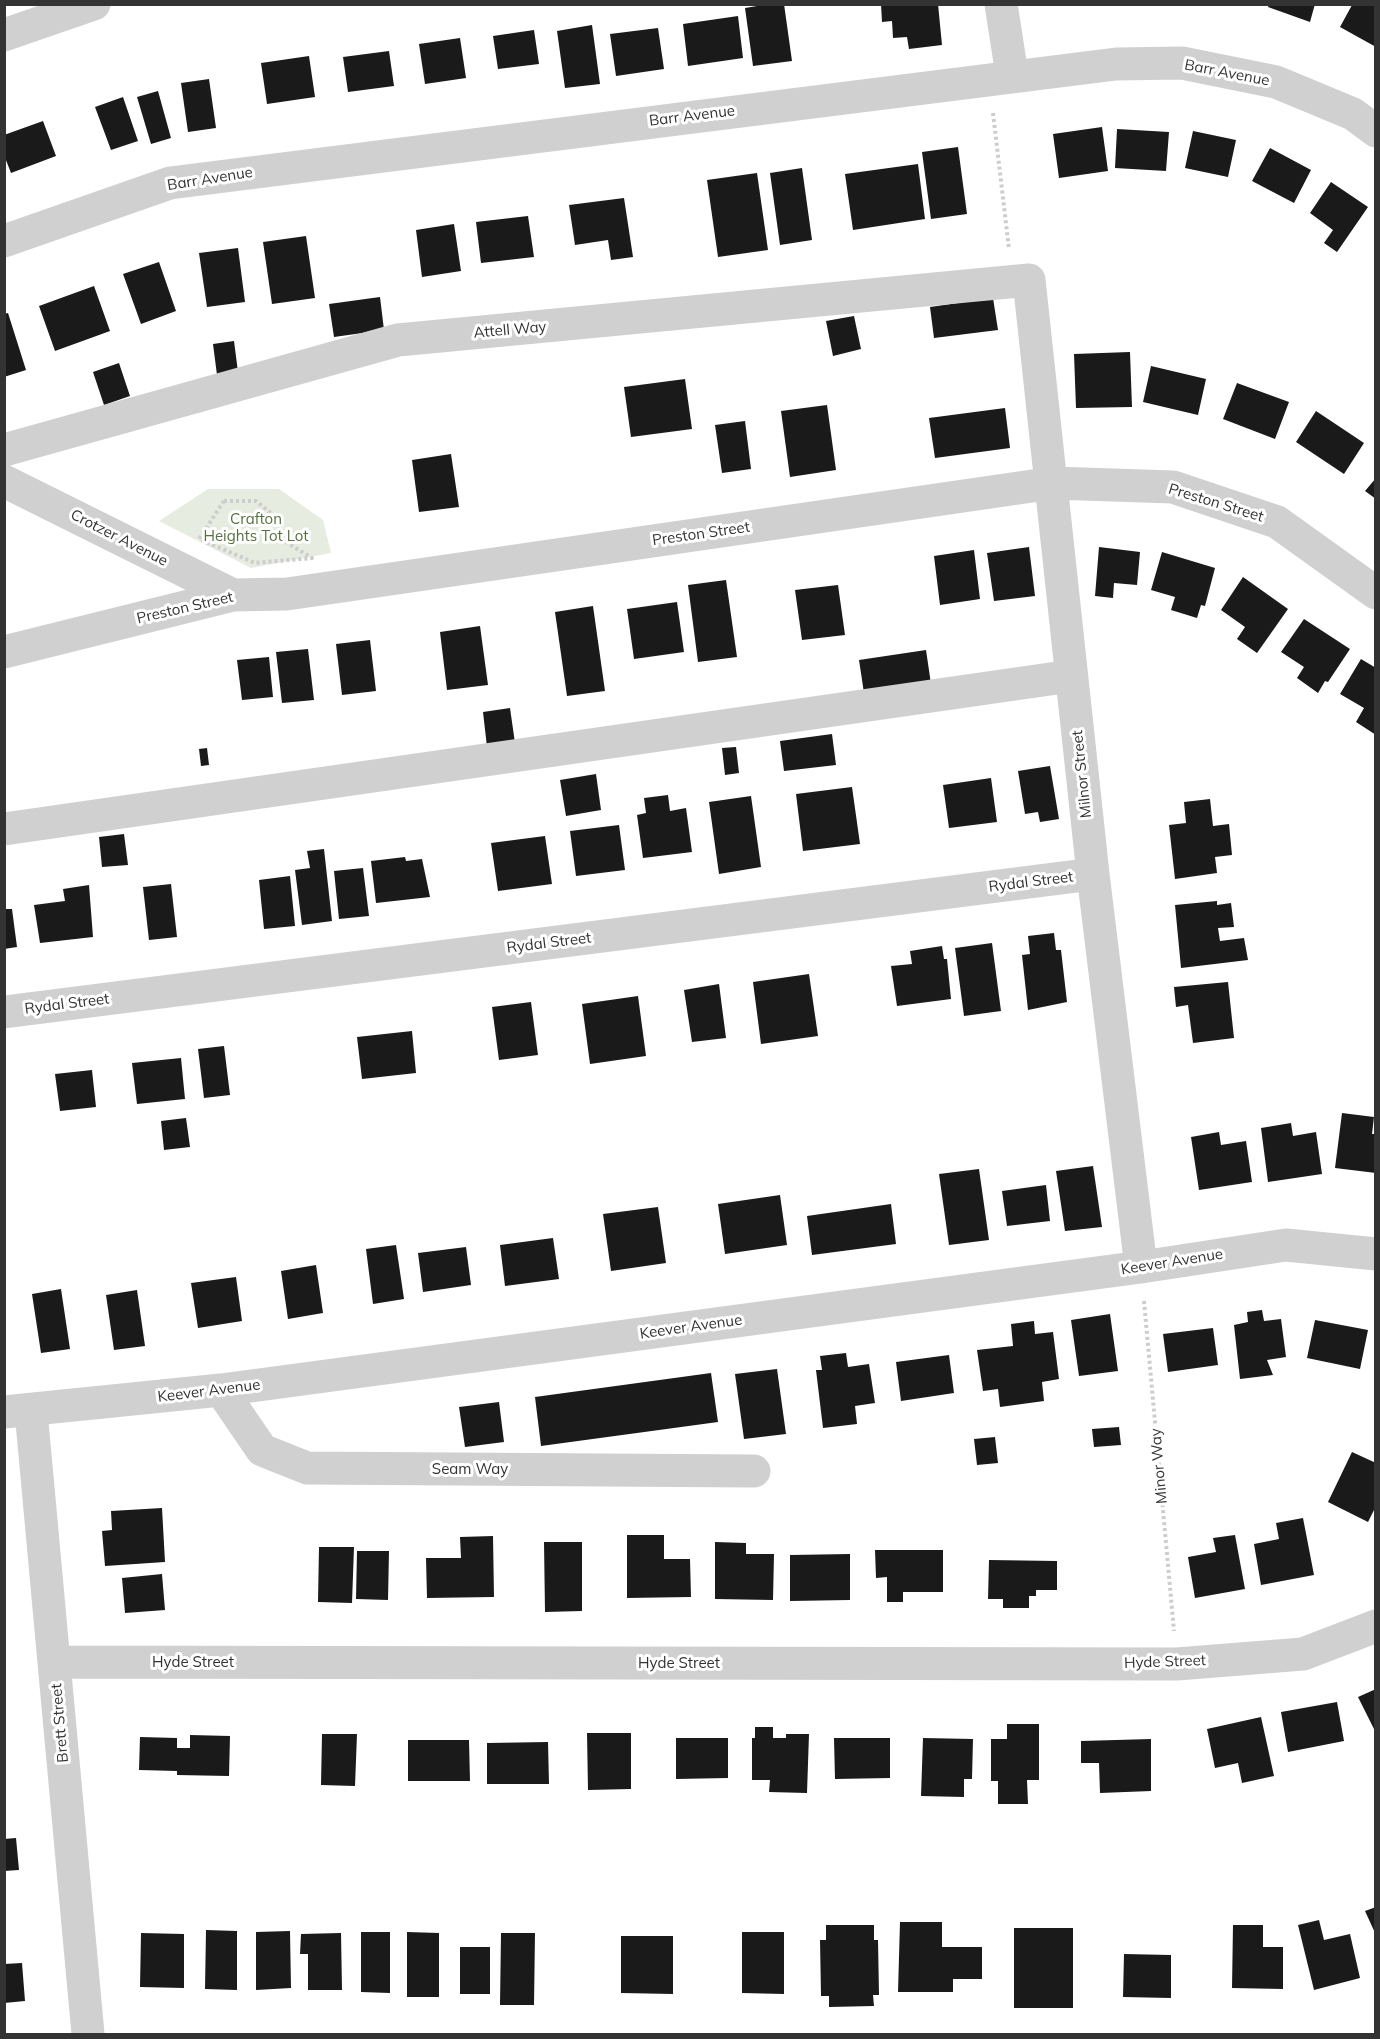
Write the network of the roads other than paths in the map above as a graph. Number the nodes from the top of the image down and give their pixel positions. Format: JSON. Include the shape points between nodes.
{"nodes":[{"id":1,"x":94,"y":4,"type":"edge"},
{"id":2,"x":1001,"y":4,"type":"edge"},
{"id":3,"x":4,"y":35,"type":"edge"},
{"id":4,"x":1012,"y":75,"type":"junction"},
{"id":5,"x":1376,"y":131,"type":"edge"},
{"id":6,"x":4,"y":241,"type":"edge"},
{"id":7,"x":1020,"y":268,"type":"joint"},
{"id":8,"x":4,"y":450,"type":"edge"},
{"id":9,"x":4,"y":481,"type":"edge"},
{"id":10,"x":1053,"y":483,"type":"junction"},
{"id":11,"x":1376,"y":593,"type":"edge"},
{"id":12,"x":233,"y":595,"type":"junction"},
{"id":13,"x":4,"y":652,"type":"edge"},
{"id":14,"x":1071,"y":676,"type":"junction"},
{"id":15,"x":4,"y":829,"type":"edge"},
{"id":16,"x":1093,"y":874,"type":"junction"},
{"id":17,"x":4,"y":1012,"type":"edge"},
{"id":18,"x":1376,"y":1254,"type":"edge"},
{"id":19,"x":1141,"y":1267,"type":"junction"},
{"id":20,"x":221,"y":1390,"type":"junction"},
{"id":21,"x":18,"y":1411,"type":"edge"},
{"id":22,"x":754,"y":1471,"type":"dead end"},
{"id":23,"x":1376,"y":1626,"type":"edge"},
{"id":24,"x":55,"y":1662,"type":"junction"},
{"id":25,"x":88,"y":2034,"type":"edge"}],
"edges":[{"from":1,"to":3,"type":"street"},
{"from":2,"to":4,"type":"street"},
{"from":4,"to":5,"type":"street","name":"Barr Avenue","via":[[1116,64],[1182,63],[1276,82],[1353,114]]},
{"from":4,"to":6,"type":"street","name":"Barr Avenue","via":[[170,183]]},
{"from":7,"to":8,"type":"street","name":"Attell Way","via":[[398,340]]},
{"from":7,"to":10,"type":"street","name":"Milnor Street"},
{"from":9,"to":12,"type":"street","name":"Crotzer Avenue"},
{"from":10,"to":11,"type":"street","name":"Preston Street","via":[[1173,487],[1277,522]]},
{"from":10,"to":12,"type":"street","name":"Preston Street","via":[[287,594]]},
{"from":10,"to":14,"type":"street","name":"Milnor Street"},
{"from":12,"to":13,"type":"street","name":"Preston Street"},
{"from":14,"to":15,"type":"street"},
{"from":14,"to":16,"type":"street","name":"Milnor Street"},
{"from":16,"to":17,"type":"street","name":"Rydal Street"},
{"from":16,"to":19,"type":"street","name":"Milnor Street"},
{"from":18,"to":19,"type":"street","name":"Keever Avenue","via":[[1286,1245]]},
{"from":19,"to":20,"type":"street","name":"Keever Avenue"},
{"from":20,"to":21,"type":"street","name":"Keever Avenue"},
{"from":20,"to":22,"type":"street","name":"Seam Way","via":[[262,1450],[307,1468]]},
{"from":21,"to":24,"type":"street","name":"Brett Street"},
{"from":23,"to":24,"type":"street","name":"Hyde Street","via":[[1303,1654],[1177,1664]]},
{"from":24,"to":25,"type":"street","name":"Brett Street"}]}
